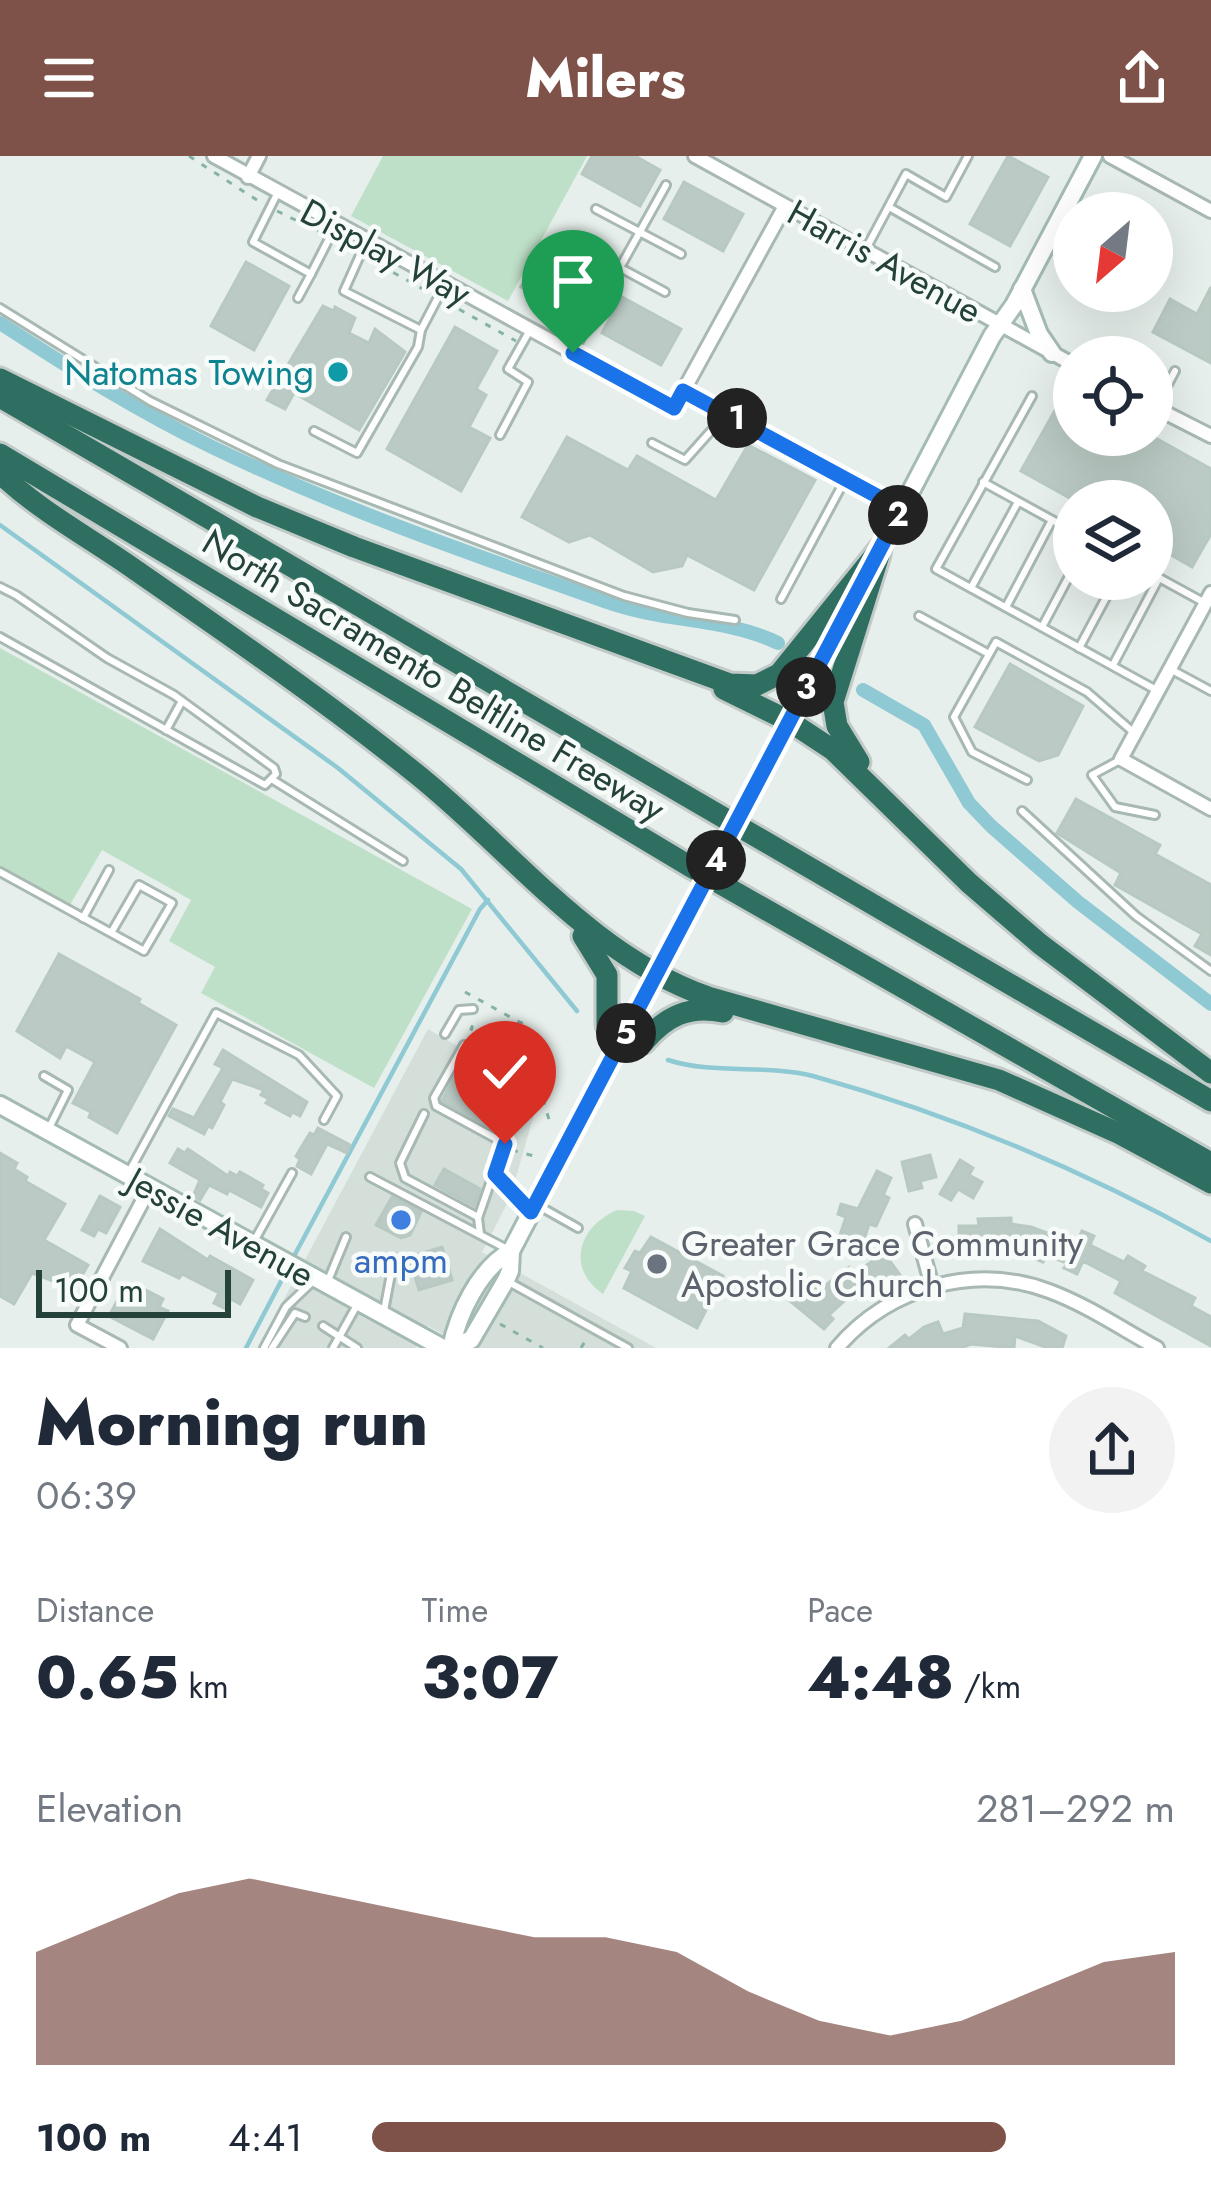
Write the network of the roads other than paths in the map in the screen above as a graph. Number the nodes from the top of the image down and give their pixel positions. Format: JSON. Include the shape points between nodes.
{"nodes":[{"id":1,"x":214,"y":156,"type":"edge"},
{"id":2,"x":260,"y":156,"type":"edge"},
{"id":3,"x":968,"y":156,"type":"edge"},
{"id":4,"x":1093,"y":156,"type":"edge"},
{"id":5,"x":1110,"y":156,"type":"edge"},
{"id":6,"x":701,"y":157,"type":"edge"},
{"id":7,"x":248,"y":177,"type":"junction"},
{"id":8,"x":666,"y":185,"type":"dead end"},
{"id":9,"x":278,"y":194,"type":"junction"},
{"id":10,"x":785,"y":206,"type":"junction"},
{"id":11,"x":889,"y":207,"type":"junction"},
{"id":12,"x":596,"y":209,"type":"dead end"},
{"id":13,"x":1211,"y":212,"type":"edge"},
{"id":14,"x":336,"y":225,"type":"junction"},
{"id":15,"x":639,"y":233,"type":"junction"},
{"id":16,"x":366,"y":242,"type":"junction"},
{"id":17,"x":576,"y":244,"type":"dead end"},
{"id":18,"x":866,"y":250,"type":"junction"},
{"id":19,"x":681,"y":254,"type":"dead end"},
{"id":20,"x":995,"y":267,"type":"dead end"},
{"id":21,"x":620,"y":268,"type":"junction"},
{"id":22,"x":311,"y":274,"type":"junction"},
{"id":23,"x":445,"y":284,"type":"junction"},
{"id":24,"x":1022,"y":289,"type":"junction"},
{"id":25,"x":665,"y":292,"type":"dead end"},
{"id":26,"x":298,"y":298,"type":"dead end"},
{"id":27,"x":0,"y":308,"type":"edge"},
{"id":28,"x":1000,"y":325,"type":"junction"},
{"id":29,"x":421,"y":330,"type":"junction"},
{"id":30,"x":530,"y":330,"type":"junction"},
{"id":31,"x":573,"y":353,"type":"junction"},
{"id":32,"x":1052,"y":353,"type":"joint"},
{"id":33,"x":1175,"y":371,"type":"dead end"},
{"id":34,"x":1173,"y":374,"type":"edge"},
{"id":35,"x":0,"y":379,"type":"edge"},
{"id":36,"x":683,"y":391,"type":"junction"},
{"id":37,"x":1032,"y":396,"type":"dead end"},
{"id":38,"x":0,"y":397,"type":"edge"},
{"id":39,"x":727,"y":412,"type":"junction"},
{"id":40,"x":1173,"y":417,"type":"edge"},
{"id":41,"x":314,"y":430,"type":"dead end"},
{"id":42,"x":500,"y":435,"type":"dead end"},
{"id":43,"x":1211,"y":436,"type":"edge"},
{"id":44,"x":652,"y":442,"type":"dead end"},
{"id":45,"x":0,"y":454,"type":"edge"},
{"id":46,"x":0,"y":473,"type":"edge"},
{"id":47,"x":846,"y":478,"type":"junction"},
{"id":48,"x":983,"y":482,"type":"junction"},
{"id":49,"x":1018,"y":501,"type":"junction"},
{"id":50,"x":901,"y":509,"type":"junction"},
{"id":51,"x":1052,"y":520,"type":"joint"},
{"id":52,"x":880,"y":549,"type":"junction"},
{"id":53,"x":1173,"y":583,"type":"edge"},
{"id":54,"x":0,"y":587,"type":"edge"},
{"id":55,"x":970,"y":588,"type":"junction"},
{"id":56,"x":1208,"y":598,"type":"edge"},
{"id":57,"x":781,"y":599,"type":"dead end"},
{"id":58,"x":1057,"y":600,"type":"edge"},
{"id":59,"x":1104,"y":600,"type":"edge"},
{"id":60,"x":1144,"y":600,"type":"edge"},
{"id":61,"x":1006,"y":608,"type":"junction"},
{"id":62,"x":920,"y":616,"type":"dead end"},
{"id":63,"x":735,"y":620,"type":"dead end"},
{"id":64,"x":1042,"y":628,"type":"junction"},
{"id":65,"x":2,"y":638,"type":"edge"},
{"id":66,"x":1079,"y":648,"type":"junction"},
{"id":67,"x":989,"y":654,"type":"junction"},
{"id":68,"x":666,"y":663,"type":"junction"},
{"id":69,"x":1112,"y":666,"type":"junction"},
{"id":70,"x":1170,"y":668,"type":"junction"},
{"id":71,"x":1158,"y":691,"type":"junction"},
{"id":72,"x":1211,"y":691,"type":"edge"},
{"id":73,"x":182,"y":701,"type":"junction"},
{"id":74,"x":788,"y":721,"type":"junction"},
{"id":75,"x":166,"y":730,"type":"junction"},
{"id":76,"x":1135,"y":733,"type":"junction"},
{"id":77,"x":1121,"y":759,"type":"junction"},
{"id":78,"x":273,"y":780,"type":"junction"},
{"id":79,"x":1027,"y":780,"type":"dead end"},
{"id":80,"x":871,"y":784,"type":"junction"},
{"id":81,"x":1211,"y":809,"type":"edge"},
{"id":82,"x":1022,"y":812,"type":"dead end"},
{"id":83,"x":1155,"y":815,"type":"dead end"},
{"id":84,"x":403,"y":861,"type":"dead end"},
{"id":85,"x":110,"y":870,"type":"dead end"},
{"id":86,"x":0,"y":872,"type":"edge"},
{"id":87,"x":541,"y":884,"type":"junction"},
{"id":88,"x":83,"y":918,"type":"junction"},
{"id":89,"x":111,"y":933,"type":"junction"},
{"id":90,"x":1211,"y":971,"type":"edge"},
{"id":91,"x":657,"y":972,"type":"junction"},
{"id":92,"x":472,"y":1009,"type":"dead end"},
{"id":93,"x":446,"y":1034,"type":"dead end"},
{"id":94,"x":853,"y":1040,"type":"junction"},
{"id":95,"x":621,"y":1042,"type":"junction"},
{"id":96,"x":466,"y":1047,"type":"road end"},
{"id":97,"x":1211,"y":1073,"type":"edge"},
{"id":98,"x":44,"y":1076,"type":"dead end"},
{"id":99,"x":1211,"y":1101,"type":"edge"},
{"id":100,"x":0,"y":1105,"type":"edge"},
{"id":101,"x":424,"y":1114,"type":"dead end"},
{"id":102,"x":324,"y":1120,"type":"dead end"},
{"id":103,"x":47,"y":1131,"type":"junction"},
{"id":104,"x":1211,"y":1163,"type":"edge"},
{"id":105,"x":292,"y":1173,"type":"dead end"},
{"id":106,"x":495,"y":1174,"type":"junction"},
{"id":107,"x":127,"y":1175,"type":"junction"},
{"id":108,"x":370,"y":1177,"type":"dead end"},
{"id":109,"x":1211,"y":1184,"type":"edge"},
{"id":110,"x":150,"y":1187,"type":"junction"},
{"id":111,"x":533,"y":1208,"type":"junction"},
{"id":112,"x":478,"y":1218,"type":"junction"},
{"id":113,"x":914,"y":1224,"type":"dead end"},
{"id":114,"x":578,"y":1228,"type":"dead end"},
{"id":115,"x":480,"y":1234,"type":"junction"},
{"id":116,"x":346,"y":1237,"type":"dead end"},
{"id":117,"x":253,"y":1244,"type":"junction"},
{"id":118,"x":511,"y":1251,"type":"junction"},
{"id":119,"x":394,"y":1258,"type":"dead end"},
{"id":120,"x":314,"y":1278,"type":"junction"},
{"id":121,"x":506,"y":1280,"type":"junction"},
{"id":122,"x":932,"y":1286,"type":"junction"},
{"id":123,"x":358,"y":1302,"type":"junction"},
{"id":124,"x":384,"y":1315,"type":"junction"},
{"id":125,"x":305,"y":1317,"type":"dead end"},
{"id":126,"x":323,"y":1326,"type":"dead end"},
{"id":127,"x":341,"y":1334,"type":"junction"},
{"id":128,"x":449,"y":1347,"type":"edge"},
{"id":129,"x":120,"y":1348,"type":"edge"},
{"id":130,"x":268,"y":1348,"type":"edge"},
{"id":131,"x":333,"y":1348,"type":"edge"},
{"id":132,"x":357,"y":1348,"type":"edge"},
{"id":133,"x":628,"y":1348,"type":"edge"},
{"id":134,"x":837,"y":1348,"type":"edge"},
{"id":135,"x":1157,"y":1348,"type":"edge"}],
"edges":[{"from":1,"to":7,"type":"street","name":"Display Way"},
{"from":2,"to":7,"type":"street"},
{"from":3,"to":11,"type":"lane","via":[[946,196],[906,174]]},
{"from":4,"to":24,"type":"main road"},
{"from":5,"to":13,"type":"street"},
{"from":6,"to":10,"type":"street","name":"Harris Avenue"},
{"from":7,"to":9,"type":"street","name":"Display Way"},
{"from":8,"to":15,"type":"lane"},
{"from":9,"to":14,"type":"street","name":"Display Way"},
{"from":9,"to":22,"type":"lane","via":[[253,242]]},
{"from":10,"to":18,"type":"street","name":"Harris Avenue"},
{"from":10,"to":36,"type":"street"},
{"from":11,"to":18,"type":"lane"},
{"from":11,"to":20,"type":"lane"},
{"from":12,"to":15,"type":"lane"},
{"from":14,"to":16,"type":"street","name":"Display Way"},
{"from":14,"to":22,"type":"lane"},
{"from":15,"to":19,"type":"lane"},
{"from":15,"to":21,"type":"lane"},
{"from":16,"to":23,"type":"street","name":"Display Way"},
{"from":16,"to":29,"type":"lane","via":[[344,291]]},
{"from":17,"to":21,"type":"lane"},
{"from":18,"to":28,"type":"street","name":"Harris Avenue"},
{"from":21,"to":25,"type":"lane"},
{"from":21,"to":31,"type":"lane"},
{"from":22,"to":26,"type":"lane"},
{"from":23,"to":29,"type":"lane"},
{"from":23,"to":30,"type":"street","name":"Display Way"},
{"from":24,"to":28,"type":"main road"},
{"from":24,"to":32,"type":"main road"},
{"from":27,"to":63,"type":"lane","via":[[150,401],[278,464],[624,596]]},
{"from":28,"to":32,"type":"street","name":"Harris Avenue"},
{"from":28,"to":50,"type":"main road"},
{"from":29,"to":41,"type":"lane","via":[[357,454]]},
{"from":30,"to":31,"type":"street","name":"Display Way"},
{"from":30,"to":42,"type":"lane","via":[[508,369],[528,382]]},
{"from":31,"to":36,"type":"street","name":"Display Way","via":[[674,408]]},
{"from":33,"to":34,"type":"lane"},
{"from":35,"to":68,"type":"highway","via":[[257,507]]},
{"from":36,"to":39,"type":"lane"},
{"from":37,"to":48,"type":"lane"},
{"from":38,"to":99,"type":"highway","name":"North Sacramento Beltline Freeway"},
{"from":39,"to":44,"type":"lane","via":[[685,460]]},
{"from":39,"to":47,"type":"lane"},
{"from":40,"to":43,"type":"street"},
{"from":45,"to":104,"type":"highway","name":"North Sacramento Beltline Freeway","via":[[691,867]]},
{"from":46,"to":87,"type":"highway","via":[[413,771]]},
{"from":47,"to":50,"type":"lane"},
{"from":47,"to":57,"type":"lane"},
{"from":48,"to":49,"type":"lane"},
{"from":48,"to":55,"type":"lane","via":[[936,569]]},
{"from":49,"to":51,"type":"lane"},
{"from":49,"to":55,"type":"lane"},
{"from":50,"to":52,"type":"main road"},
{"from":51,"to":61,"type":"lane"},
{"from":52,"to":68,"type":"highway","via":[[769,680],[730,684]]},
{"from":52,"to":74,"type":"main road"},
{"from":52,"to":80,"type":"highway","via":[[833,702],[837,726]]},
{"from":53,"to":56,"type":"lane"},
{"from":54,"to":73,"type":"lane"},
{"from":55,"to":61,"type":"lane"},
{"from":56,"to":70,"type":"street"},
{"from":58,"to":64,"type":"lane"},
{"from":59,"to":66,"type":"lane"},
{"from":60,"to":69,"type":"lane"},
{"from":61,"to":64,"type":"lane"},
{"from":62,"to":67,"type":"lane"},
{"from":64,"to":66,"type":"lane"},
{"from":65,"to":75,"type":"lane"},
{"from":66,"to":69,"type":"lane"},
{"from":67,"to":76,"type":"lane","via":[[996,642],[1087,692]]},
{"from":67,"to":79,"type":"lane","via":[[954,717],[972,752]]},
{"from":68,"to":74,"type":"highway"},
{"from":69,"to":71,"type":"lane"},
{"from":70,"to":71,"type":"street"},
{"from":70,"to":72,"type":"lane"},
{"from":71,"to":76,"type":"street"},
{"from":73,"to":75,"type":"lane"},
{"from":73,"to":78,"type":"lane","via":[[274,768]]},
{"from":74,"to":80,"type":"highway"},
{"from":74,"to":91,"type":"main road","bridge":true},
{"from":75,"to":78,"type":"lane","via":[[265,785]]},
{"from":76,"to":77,"type":"street"},
{"from":77,"to":81,"type":"street"},
{"from":77,"to":83,"type":"lane","via":[[1092,775],[1115,807]]},
{"from":78,"to":84,"type":"lane"},
{"from":80,"to":97,"type":"highway","via":[[969,884]]},
{"from":82,"to":90,"type":"lane","via":[[1136,916]]},
{"from":85,"to":88,"type":"lane"},
{"from":86,"to":88,"type":"lane"},
{"from":87,"to":91,"type":"highway","via":[[600,940]]},
{"from":87,"to":95,"type":"highway","via":[[597,955],[607,975],[607,1025]]},
{"from":88,"to":89,"type":"lane"},
{"from":89,"to":89,"type":"lane","via":[[139,885],[172,903],[144,951]]},
{"from":91,"to":94,"type":"highway","via":[[694,992]]},
{"from":91,"to":95,"type":"main road"},
{"from":92,"to":93,"type":"lane","via":[[459,1010]]},
{"from":94,"to":95,"type":"highway","via":[[704,1008],[662,1021],[644,1042]]},
{"from":94,"to":109,"type":"highway","via":[[999,1080]]},
{"from":95,"to":111,"type":"main road"},
{"from":96,"to":106,"type":"lane","via":[[434,1098],[505,1144]]},
{"from":98,"to":103,"type":"lane","via":[[68,1090]]},
{"from":100,"to":103,"type":"main road","name":"Jessie Avenue"},
{"from":101,"to":112,"type":"lane","via":[[400,1163],[405,1178]]},
{"from":102,"to":107,"type":"lane","via":[[337,1096],[299,1055],[216,1013]]},
{"from":103,"to":107,"type":"main road","name":"Jessie Avenue"},
{"from":105,"to":117,"type":"lane"},
{"from":106,"to":111,"type":"lane"},
{"from":106,"to":112,"type":"lane"},
{"from":107,"to":110,"type":"main road","name":"Jessie Avenue"},
{"from":108,"to":115,"type":"lane"},
{"from":110,"to":117,"type":"main road","name":"Jessie Avenue"},
{"from":110,"to":129,"type":"street","via":[[77,1324]]},
{"from":111,"to":114,"type":"lane"},
{"from":111,"to":118,"type":"main road"},
{"from":112,"to":115,"type":"lane"},
{"from":113,"to":122,"type":"street"},
{"from":115,"to":118,"type":"lane"},
{"from":116,"to":120,"type":"lane"},
{"from":117,"to":120,"type":"main road","name":"Jessie Avenue"},
{"from":118,"to":121,"type":"main road"},
{"from":118,"to":128,"type":"main road","via":[[493,1261]]},
{"from":119,"to":124,"type":"lane"},
{"from":120,"to":123,"type":"main road","name":"Jessie Avenue"},
{"from":120,"to":130,"type":"lane","via":[[286,1307]]},
{"from":121,"to":128,"type":"main road","via":[[471,1340]]},
{"from":121,"to":133,"type":"lane"},
{"from":122,"to":134,"type":"street","via":[[878,1311]]},
{"from":122,"to":135,"type":"street","via":[[999,1279],[1047,1290]]},
{"from":123,"to":124,"type":"main road","name":"Jessie Avenue"},
{"from":123,"to":127,"type":"lane"},
{"from":124,"to":128,"type":"main road","name":"Jessie Avenue"},
{"from":125,"to":130,"type":"lane","via":[[295,1313]]},
{"from":126,"to":127,"type":"lane"},
{"from":127,"to":131,"type":"lane"},
{"from":127,"to":132,"type":"lane"}]}
